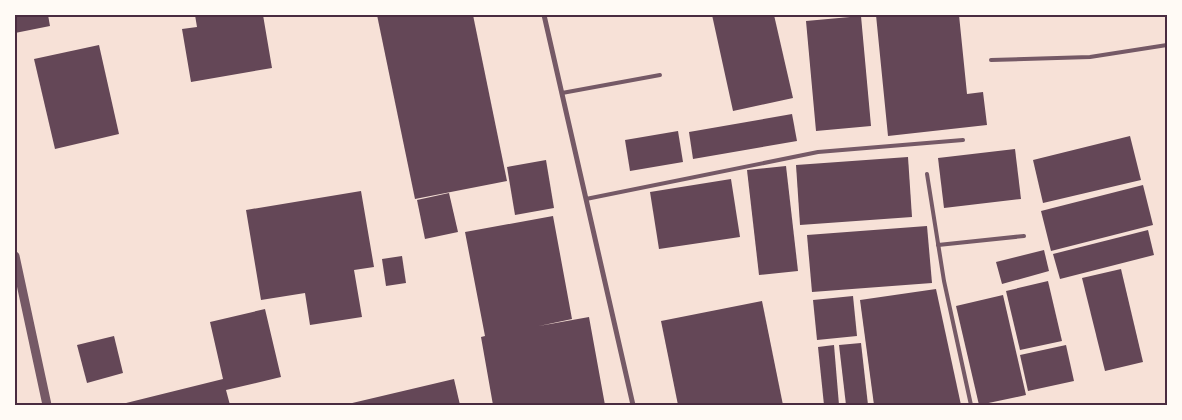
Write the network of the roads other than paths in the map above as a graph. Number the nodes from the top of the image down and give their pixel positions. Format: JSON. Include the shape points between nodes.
{"nodes":[{"id":1,"x":544,"y":15,"type":"edge"},
{"id":2,"x":1167,"y":45,"type":"edge"},
{"id":3,"x":991,"y":60,"type":"dead end"},
{"id":4,"x":660,"y":75,"type":"dead end"},
{"id":5,"x":562,"y":93,"type":"junction"},
{"id":6,"x":963,"y":140,"type":"dead end"},
{"id":7,"x":927,"y":174,"type":"dead end"},
{"id":8,"x":586,"y":199,"type":"junction"},
{"id":9,"x":1024,"y":236,"type":"dead end"},
{"id":10,"x":938,"y":245,"type":"junction"},
{"id":11,"x":15,"y":256,"type":"edge"},
{"id":12,"x":47,"y":405,"type":"edge"},
{"id":13,"x":633,"y":405,"type":"edge"},
{"id":14,"x":971,"y":405,"type":"edge"}],
"edges":[{"from":1,"to":5,"type":"street"},
{"from":2,"to":3,"type":"lane","via":[[1090,57]]},
{"from":4,"to":5,"type":"lane"},
{"from":5,"to":8,"type":"street"},
{"from":6,"to":8,"type":"lane","via":[[818,152]]},
{"from":7,"to":10,"type":"lane"},
{"from":8,"to":13,"type":"street"},
{"from":9,"to":10,"type":"lane"},
{"from":10,"to":14,"type":"lane"},
{"from":11,"to":12,"type":"street"}]}
